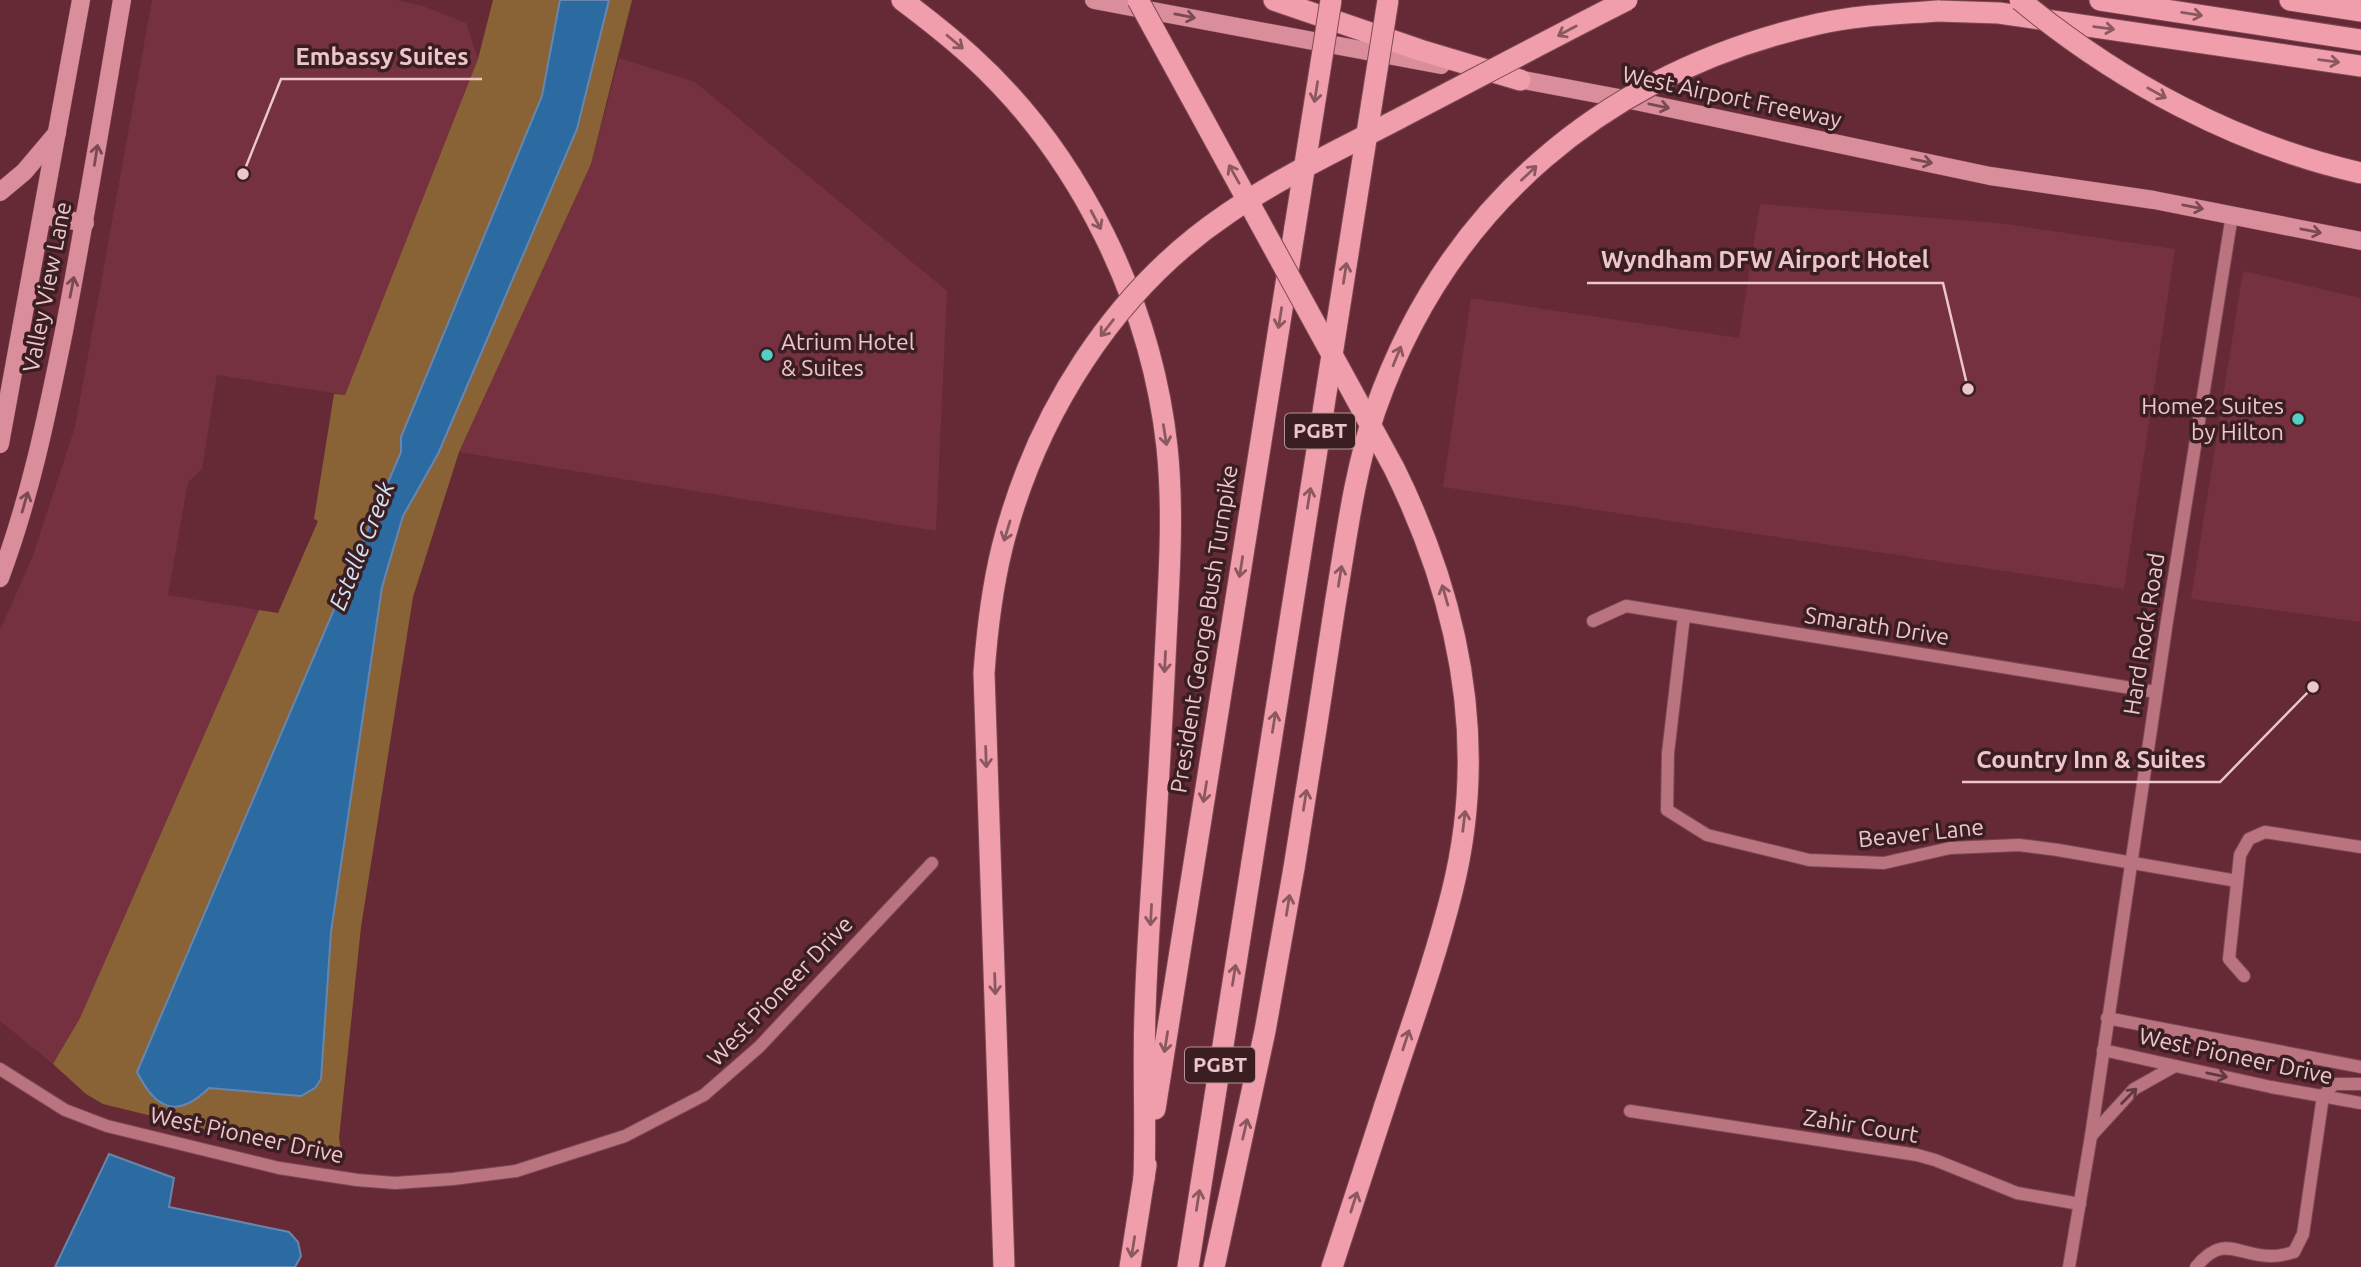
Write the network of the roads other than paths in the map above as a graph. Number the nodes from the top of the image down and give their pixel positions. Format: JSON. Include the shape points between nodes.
{"nodes":[{"id":1,"x":81,"y":0,"type":"edge"},
{"id":2,"x":122,"y":0,"type":"edge"},
{"id":3,"x":902,"y":0,"type":"edge"},
{"id":4,"x":1094,"y":0,"type":"edge"},
{"id":5,"x":1138,"y":0,"type":"edge"},
{"id":6,"x":1274,"y":0,"type":"edge"},
{"id":7,"x":1331,"y":0,"type":"edge"},
{"id":8,"x":1388,"y":0,"type":"edge"},
{"id":9,"x":1627,"y":0,"type":"edge"},
{"id":10,"x":2020,"y":0,"type":"edge"},
{"id":11,"x":2100,"y":0,"type":"edge"},
{"id":12,"x":2290,"y":0,"type":"edge"},
{"id":13,"x":2361,"y":11,"type":"edge"},
{"id":14,"x":2361,"y":40,"type":"edge"},
{"id":15,"x":2361,"y":66,"type":"edge"},
{"id":16,"x":1520,"y":80,"type":"junction"},
{"id":17,"x":57,"y":133,"type":"junction"},
{"id":18,"x":2361,"y":173,"type":"edge"},
{"id":19,"x":0,"y":192,"type":"edge"},
{"id":20,"x":43,"y":215,"type":"junction"},
{"id":21,"x":2232,"y":215,"type":"junction"},
{"id":22,"x":85,"y":223,"type":"junction"},
{"id":23,"x":2361,"y":241,"type":"edge"},
{"id":24,"x":0,"y":444,"type":"edge"},
{"id":25,"x":1,"y":570,"type":"edge"},
{"id":26,"x":1684,"y":616,"type":"junction"},
{"id":27,"x":1594,"y":621,"type":"dead end"},
{"id":28,"x":2156,"y":692,"type":"junction"},
{"id":29,"x":2361,"y":847,"type":"edge"},
{"id":30,"x":932,"y":863,"type":"dead end"},
{"id":31,"x":2131,"y":863,"type":"junction"},
{"id":32,"x":2237,"y":881,"type":"junction"},
{"id":33,"x":2244,"y":976,"type":"dead end"},
{"id":34,"x":2107,"y":1018,"type":"junction"},
{"id":35,"x":2103,"y":1050,"type":"junction"},
{"id":36,"x":2175,"y":1066,"type":"junction"},
{"id":37,"x":2361,"y":1068,"type":"edge"},
{"id":38,"x":0,"y":1069,"type":"edge"},
{"id":39,"x":2361,"y":1084,"type":"edge"},
{"id":40,"x":2323,"y":1096,"type":"junction"},
{"id":41,"x":2361,"y":1103,"type":"edge"},
{"id":42,"x":1630,"y":1111,"type":"dead end"},
{"id":43,"x":2091,"y":1136,"type":"junction"},
{"id":44,"x":1144,"y":1179,"type":"junction"},
{"id":45,"x":2080,"y":1204,"type":"junction"},
{"id":46,"x":1004,"y":1267,"type":"edge"},
{"id":47,"x":1130,"y":1267,"type":"edge"},
{"id":48,"x":1188,"y":1267,"type":"edge"},
{"id":49,"x":1214,"y":1267,"type":"edge"},
{"id":50,"x":1332,"y":1267,"type":"edge"},
{"id":51,"x":2069,"y":1267,"type":"edge"},
{"id":52,"x":2196,"y":1267,"type":"edge"}],
"edges":[{"from":1,"to":17,"type":"main road","name":"Valley View Lane"},
{"from":22,"to":2,"type":"main road","name":"Valley View Lane","one_way":true},
{"from":3,"to":44,"type":"highway","one_way":true,"via":[[973,57],[1047,141],[1101,229],[1135,308],[1150,357],[1167,448],[1170,500],[1145,1009]]},
{"from":4,"to":16,"type":"main road","name":"West Airport Freeway","one_way":true},
{"from":50,"to":5,"type":"highway","one_way":true,"bridge":true,"via":[[1452,891],[1467,797],[1467,713],[1455,634],[1427,540],[1394,468]]},
{"from":6,"to":16,"type":"highway"},
{"from":7,"to":44,"type":"highway","name":"President George Bush Turnpike","number":"PGBT","one_way":true,"bridge":true},
{"from":48,"to":8,"type":"highway","number":"PGBT","one_way":true,"bridge":true},
{"from":9,"to":46,"type":"highway","one_way":true,"bridge":true,"via":[[1283,179],[1226,214],[1137,292],[1078,370],[1052,415],[1002,547],[984,673]]},
{"from":10,"to":18,"type":"highway","one_way":true,"bridge":true,"via":[[2087,51],[2180,105],[2284,150]]},
{"from":11,"to":14,"type":"highway","one_way":true},
{"from":12,"to":13,"type":"highway"},
{"from":49,"to":15,"type":"highway","one_way":true,"bridge":true,"via":[[1268,1020],[1355,482],[1375,411],[1402,345],[1462,244],[1496,205],[1580,129],[1630,95],[1677,71],[1766,37],[1821,23],[1938,11],[1999,13]]},
{"from":16,"to":21,"type":"main road","name":"West Airport Freeway","one_way":true,"via":[[1990,176]]},
{"from":17,"to":19,"type":"main road"},
{"from":17,"to":20,"type":"main road","name":"Valley View Lane"},
{"from":20,"to":22,"type":"main road"},
{"from":20,"to":24,"type":"main road","name":"Valley View Lane"},
{"from":21,"to":23,"type":"main road","name":"West Airport Freeway","one_way":true},
{"from":21,"to":28,"type":"street","name":"Hard Rock Road"},
{"from":25,"to":22,"type":"main road","name":"Valley View Lane","one_way":true,"via":[[33,475]]},
{"from":26,"to":27,"type":"street","name":"Smarath Drive","via":[[1626,606]]},
{"from":26,"to":28,"type":"street","name":"Smarath Drive"},
{"from":26,"to":31,"type":"street","name":"Beaver Lane","via":[[1668,752],[1667,810],[1707,835],[1809,860],[1884,863],[1950,848],[2019,845]]},
{"from":28,"to":31,"type":"street","name":"Hard Rock Road"},
{"from":29,"to":32,"type":"street","via":[[2256,834],[2243,846]]},
{"from":30,"to":38,"type":"street","name":"West Pioneer Drive","via":[[759,1047],[704,1095],[625,1136],[516,1171],[395,1183],[279,1168],[107,1125],[65,1110]]},
{"from":31,"to":32,"type":"street"},
{"from":31,"to":34,"type":"street","name":"Hard Rock Road"},
{"from":32,"to":33,"type":"street","via":[[2229,959]]},
{"from":34,"to":35,"type":"street","name":"Hard Rock Road"},
{"from":34,"to":37,"type":"street","name":"West Pioneer Drive"},
{"from":35,"to":36,"type":"street","name":"West Pioneer Drive"},
{"from":35,"to":43,"type":"street","name":"Hard Rock Road"},
{"from":36,"to":40,"type":"street","name":"West Pioneer Drive","one_way":true},
{"from":43,"to":36,"type":"street","one_way":true,"via":[[2134,1089]]},
{"from":39,"to":40,"type":"street","via":[[2334,1084]]},
{"from":40,"to":41,"type":"street","name":"West Pioneer Drive"},
{"from":40,"to":52,"type":"street","via":[[2303,1234],[2294,1252],[2271,1256],[2224,1248],[2206,1254]]},
{"from":42,"to":45,"type":"street","name":"Zahir Court","via":[[1917,1155],[2017,1193]]},
{"from":43,"to":45,"type":"street","name":"Hard Rock Road"},
{"from":44,"to":47,"type":"highway","name":"President George Bush Turnpike","number":"PGBT","one_way":true},
{"from":45,"to":51,"type":"street","name":"Hard Rock Road"}]}
